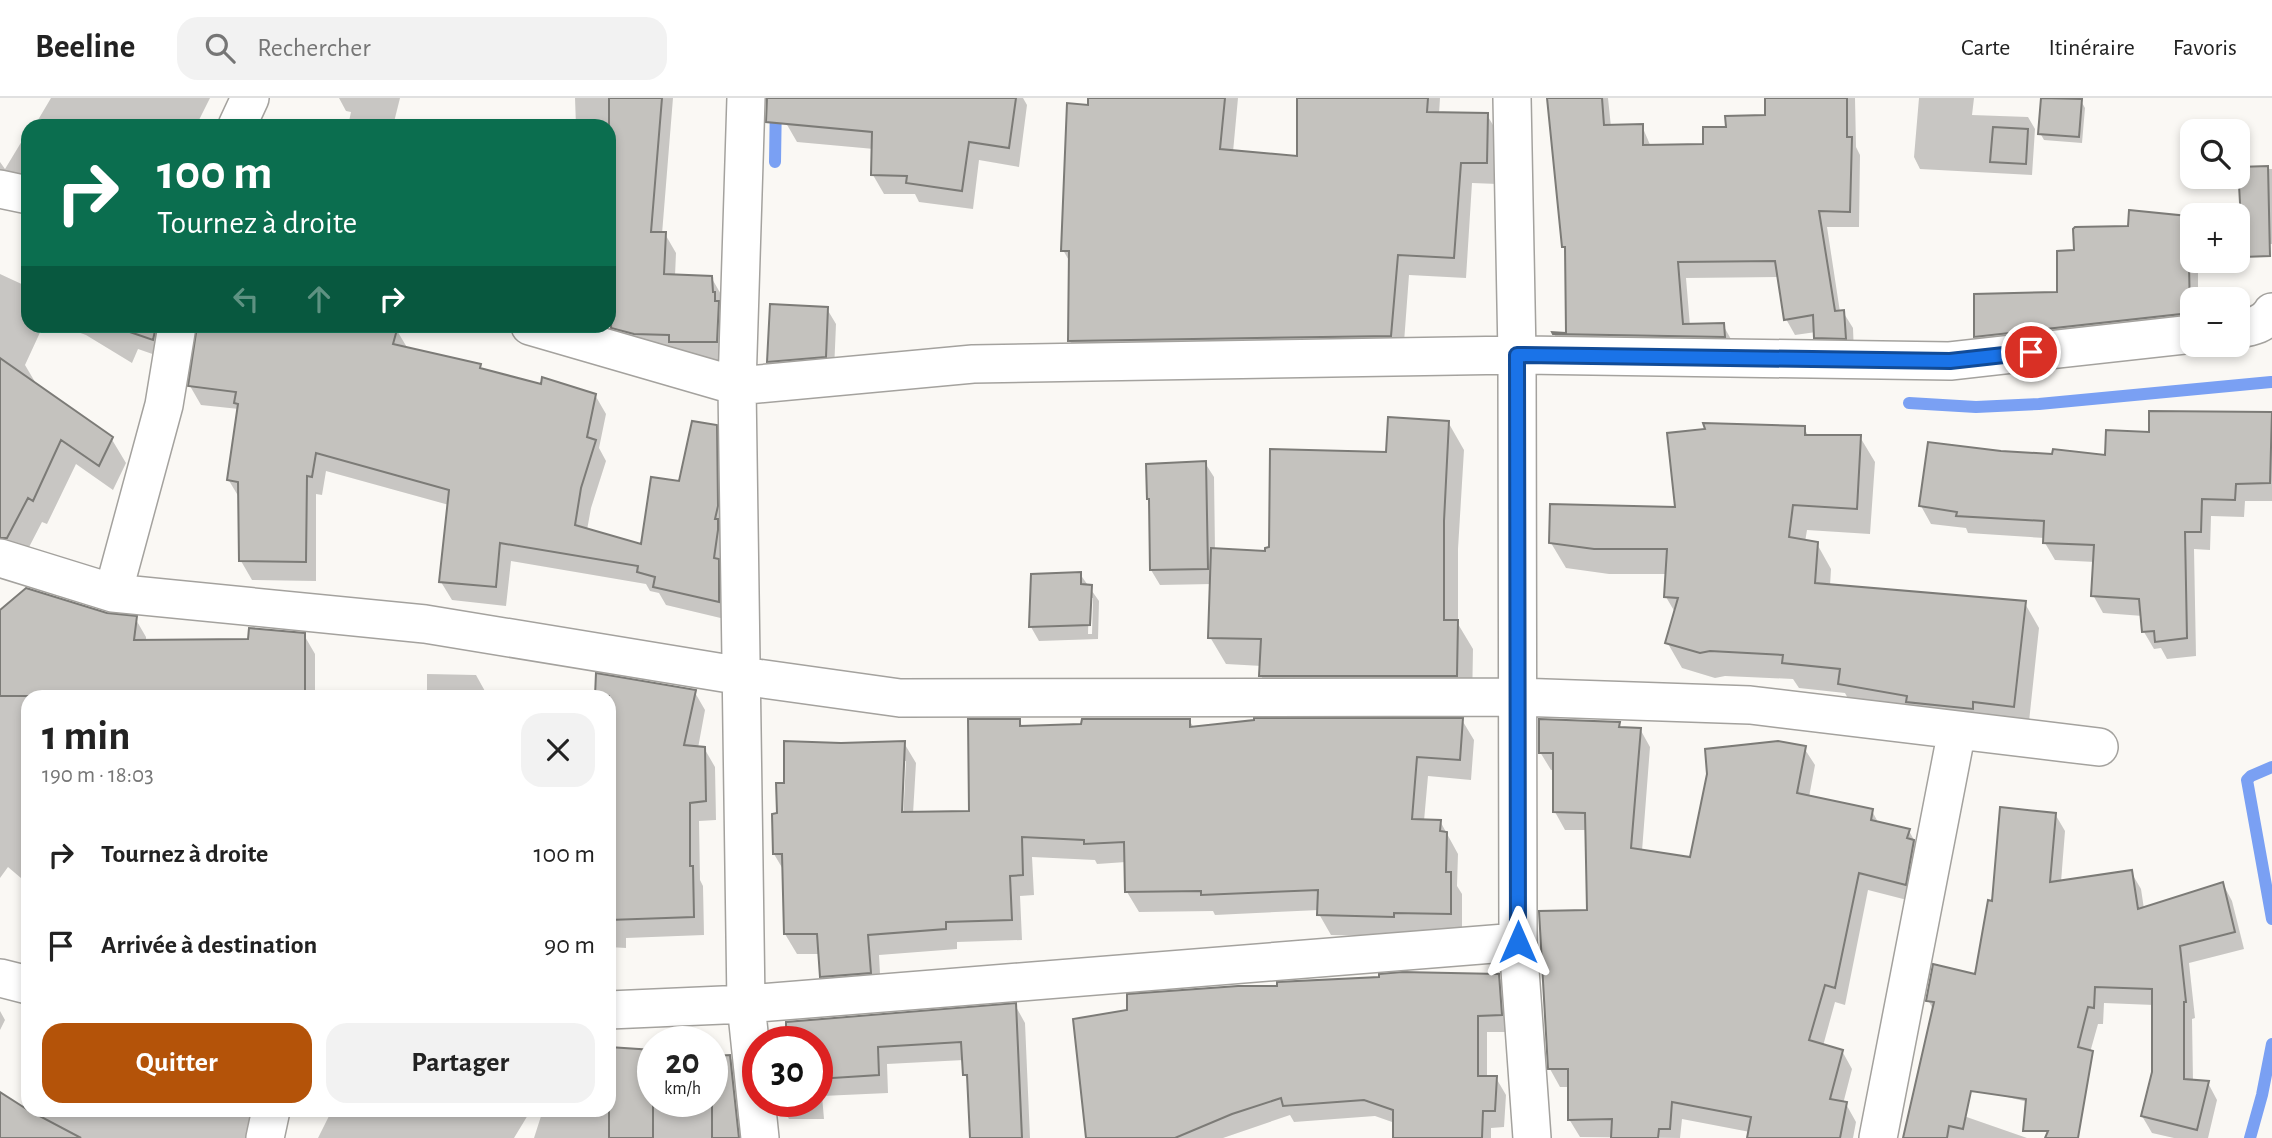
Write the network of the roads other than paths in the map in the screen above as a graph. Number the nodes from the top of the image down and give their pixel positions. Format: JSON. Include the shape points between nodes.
{"nodes":[{"id":1,"x":250,"y":98,"type":"edge"},
{"id":2,"x":746,"y":98,"type":"edge"},
{"id":3,"x":1511,"y":98,"type":"edge"},
{"id":4,"x":240,"y":119,"type":"edge"},
{"id":5,"x":0,"y":189,"type":"edge"},
{"id":6,"x":21,"y":194,"type":"edge"},
{"id":7,"x":2272,"y":312,"type":"edge"},
{"id":8,"x":2250,"y":327,"type":"edge"},
{"id":9,"x":176,"y":333,"type":"edge"},
{"id":10,"x":554,"y":333,"type":"edge"},
{"id":11,"x":2180,"y":335,"type":"edge"},
{"id":12,"x":1517,"y":355,"type":"junction"},
{"id":13,"x":737,"y":386,"type":"junction"},
{"id":14,"x":0,"y":558,"type":"edge"},
{"id":15,"x":113,"y":593,"type":"junction"},
{"id":16,"x":742,"y":676,"type":"junction"},
{"id":17,"x":1517,"y":698,"type":"junction"},
{"id":18,"x":1957,"y":730,"type":"junction"},
{"id":19,"x":2099,"y":747,"type":"dead end"},
{"id":20,"x":1518,"y":942,"type":"junction"},
{"id":21,"x":0,"y":978,"type":"edge"},
{"id":22,"x":21,"y":983,"type":"edge"},
{"id":23,"x":746,"y":1004,"type":"junction"},
{"id":24,"x":616,"y":1010,"type":"edge"},
{"id":25,"x":270,"y":1117,"type":"edge"},
{"id":26,"x":265,"y":1138,"type":"edge"},
{"id":27,"x":760,"y":1138,"type":"edge"},
{"id":28,"x":1532,"y":1138,"type":"edge"},
{"id":29,"x":1878,"y":1138,"type":"edge"}],
"edges":[{"from":1,"to":4,"type":"street"},
{"from":2,"to":13,"type":"street"},
{"from":3,"to":12,"type":"street"},
{"from":5,"to":6,"type":"street"},
{"from":7,"to":8,"type":"street","via":[[2267,320]]},
{"from":9,"to":15,"type":"street","via":[[164,405]]},
{"from":10,"to":13,"type":"street"},
{"from":11,"to":12,"type":"street","via":[[1950,361]]},
{"from":12,"to":13,"type":"street","via":[[973,364]]},
{"from":12,"to":17,"type":"street"},
{"from":13,"to":16,"type":"street"},
{"from":14,"to":15,"type":"street"},
{"from":15,"to":16,"type":"street","via":[[425,624]]},
{"from":16,"to":17,"type":"street","via":[[900,698]]},
{"from":16,"to":23,"type":"street"},
{"from":17,"to":18,"type":"street","via":[[1749,705]]},
{"from":17,"to":20,"type":"street"},
{"from":18,"to":19,"type":"street"},
{"from":18,"to":29,"type":"street"},
{"from":20,"to":23,"type":"street"},
{"from":20,"to":28,"type":"street"},
{"from":21,"to":22,"type":"street"},
{"from":23,"to":24,"type":"street"},
{"from":23,"to":27,"type":"street"},
{"from":25,"to":26,"type":"street"}]}
